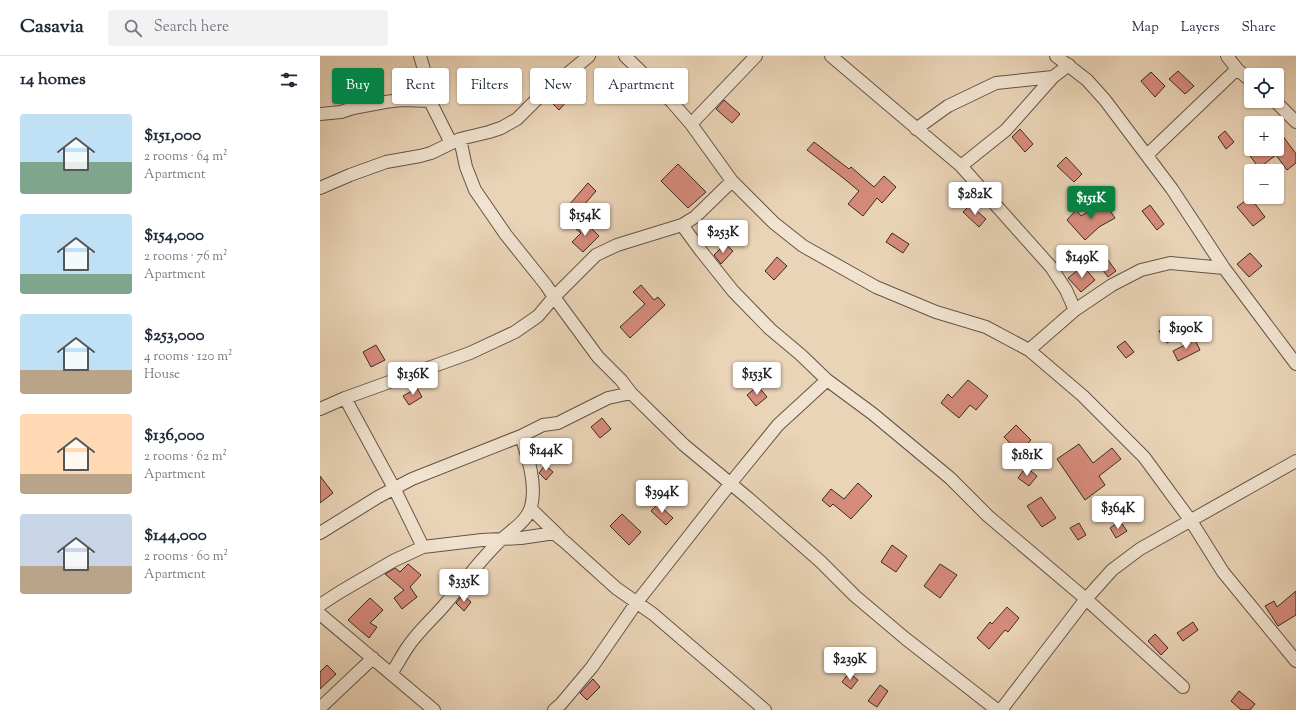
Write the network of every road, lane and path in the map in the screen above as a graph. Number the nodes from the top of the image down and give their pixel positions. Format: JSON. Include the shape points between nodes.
{"nodes":[{"id":1,"x":420,"y":56,"type":"edge"},
{"id":2,"x":589,"y":56,"type":"edge"},
{"id":3,"x":625,"y":56,"type":"edge"},
{"id":4,"x":756,"y":56,"type":"edge"},
{"id":5,"x":831,"y":56,"type":"edge"},
{"id":6,"x":1056,"y":56,"type":"edge"},
{"id":7,"x":1227,"y":56,"type":"edge"},
{"id":8,"x":1069,"y":65,"type":"junction"},
{"id":9,"x":424,"y":68,"type":"edge"},
{"id":10,"x":1237,"y":69,"type":"junction"},
{"id":11,"x":1244,"y":75,"type":"edge"},
{"id":12,"x":1053,"y":77,"type":"junction"},
{"id":13,"x":392,"y":101,"type":"edge"},
{"id":14,"x":432,"y":104,"type":"edge"},
{"id":15,"x":1282,"y":108,"type":"edge"},
{"id":16,"x":320,"y":114,"type":"edge"},
{"id":17,"x":1296,"y":122,"type":"edge"},
{"id":18,"x":691,"y":124,"type":"junction"},
{"id":19,"x":916,"y":129,"type":"junction"},
{"id":20,"x":456,"y":141,"type":"junction"},
{"id":21,"x":1147,"y":155,"type":"junction"},
{"id":22,"x":961,"y":166,"type":"junction"},
{"id":23,"x":732,"y":181,"type":"junction"},
{"id":24,"x":320,"y":188,"type":"edge"},
{"id":25,"x":682,"y":225,"type":"junction"},
{"id":26,"x":1224,"y":268,"type":"junction"},
{"id":27,"x":554,"y":297,"type":"junction"},
{"id":28,"x":1075,"y":310,"type":"junction"},
{"id":29,"x":1029,"y":350,"type":"junction"},
{"id":30,"x":1296,"y":364,"type":"edge"},
{"id":31,"x":827,"y":380,"type":"junction"},
{"id":32,"x":631,"y":393,"type":"junction"},
{"id":33,"x":345,"y":398,"type":"junction"},
{"id":34,"x":320,"y":409,"type":"edge"},
{"id":35,"x":521,"y":436,"type":"junction"},
{"id":36,"x":1296,"y":461,"type":"edge"},
{"id":37,"x":730,"y":484,"type":"junction"},
{"id":38,"x":394,"y":488,"type":"junction"},
{"id":39,"x":531,"y":508,"type":"junction"},
{"id":40,"x":1191,"y":521,"type":"junction"},
{"id":41,"x":320,"y":533,"type":"edge"},
{"id":42,"x":560,"y":537,"type":"junction"},
{"id":43,"x":502,"y":538,"type":"junction"},
{"id":44,"x":423,"y":547,"type":"junction"},
{"id":45,"x":1086,"y":599,"type":"junction"},
{"id":46,"x":637,"y":602,"type":"junction"},
{"id":47,"x":320,"y":605,"type":"edge"},
{"id":48,"x":320,"y":614,"type":"edge"},
{"id":49,"x":373,"y":658,"type":"junction"},
{"id":50,"x":1296,"y":661,"type":"edge"},
{"id":51,"x":390,"y":674,"type":"junction"},
{"id":52,"x":1183,"y":687,"type":"dead end"},
{"id":53,"x":320,"y":708,"type":"edge"},
{"id":54,"x":428,"y":708,"type":"edge"},
{"id":55,"x":554,"y":710,"type":"edge"},
{"id":56,"x":765,"y":710,"type":"edge"},
{"id":57,"x":997,"y":710,"type":"edge"},
{"id":58,"x":1001,"y":710,"type":"edge"}],
"edges":[{"from":1,"to":9,"type":"street"},
{"from":2,"to":20,"type":"street","via":[[539,97],[518,119],[489,132]]},
{"from":3,"to":18,"type":"street"},
{"from":4,"to":18,"type":"street"},
{"from":5,"to":19,"type":"street"},
{"from":6,"to":8,"type":"street"},
{"from":7,"to":10,"type":"street"},
{"from":8,"to":12,"type":"street"},
{"from":8,"to":21,"type":"street","via":[[1105,100]]},
{"from":10,"to":11,"type":"street"},
{"from":10,"to":21,"type":"street"},
{"from":12,"to":19,"type":"street","via":[[996,83],[948,106]]},
{"from":12,"to":22,"type":"street","via":[[1006,130]]},
{"from":13,"to":16,"type":"street"},
{"from":14,"to":20,"type":"street"},
{"from":15,"to":17,"type":"street"},
{"from":18,"to":23,"type":"street"},
{"from":19,"to":22,"type":"street"},
{"from":20,"to":24,"type":"street","via":[[420,156],[386,162]]},
{"from":20,"to":27,"type":"street","via":[[475,190]]},
{"from":21,"to":26,"type":"street"},
{"from":22,"to":28,"type":"street","via":[[1051,267]]},
{"from":23,"to":25,"type":"street","via":[[695,217]]},
{"from":23,"to":29,"type":"street","via":[[774,223],[802,246],[830,262],[876,287],[936,312],[986,327]]},
{"from":25,"to":27,"type":"street","via":[[617,245],[596,255]]},
{"from":25,"to":31,"type":"street","via":[[733,291],[770,329]]},
{"from":26,"to":28,"type":"street","via":[[1170,263],[1141,270],[1112,285]]},
{"from":26,"to":30,"type":"street"},
{"from":27,"to":32,"type":"street","via":[[598,357]]},
{"from":27,"to":33,"type":"street","via":[[538,316],[515,332],[470,353]]},
{"from":28,"to":29,"type":"street"},
{"from":29,"to":40,"type":"street","via":[[1083,396],[1144,458]]},
{"from":31,"to":37,"type":"street","via":[[778,425]]},
{"from":31,"to":45,"type":"street","via":[[897,433],[950,478],[1023,547]]},
{"from":32,"to":35,"type":"street","via":[[608,398]]},
{"from":32,"to":37,"type":"street","via":[[684,445]]},
{"from":33,"to":34,"type":"street"},
{"from":33,"to":38,"type":"street"},
{"from":35,"to":38,"type":"street"},
{"from":35,"to":39,"type":"street","via":[[531,471]]},
{"from":36,"to":40,"type":"street"},
{"from":37,"to":46,"type":"street"},
{"from":37,"to":57,"type":"street","via":[[821,562],[855,596]]},
{"from":38,"to":41,"type":"street"},
{"from":38,"to":44,"type":"street"},
{"from":39,"to":42,"type":"street"},
{"from":39,"to":43,"type":"street","via":[[516,528]]},
{"from":40,"to":45,"type":"street","via":[[1140,548],[1112,570]]},
{"from":40,"to":50,"type":"street","via":[[1224,572]]},
{"from":42,"to":43,"type":"street","via":[[548,534]]},
{"from":42,"to":46,"type":"street","via":[[616,588]]},
{"from":43,"to":44,"type":"street"},
{"from":43,"to":51,"type":"street","via":[[417,635]]},
{"from":44,"to":47,"type":"street","via":[[393,561]]},
{"from":45,"to":52,"type":"street"},
{"from":45,"to":58,"type":"street"},
{"from":46,"to":55,"type":"street","via":[[592,668]]},
{"from":46,"to":56,"type":"street"},
{"from":48,"to":49,"type":"street"},
{"from":49,"to":51,"type":"street"},
{"from":49,"to":53,"type":"street"},
{"from":51,"to":54,"type":"street"}]}
